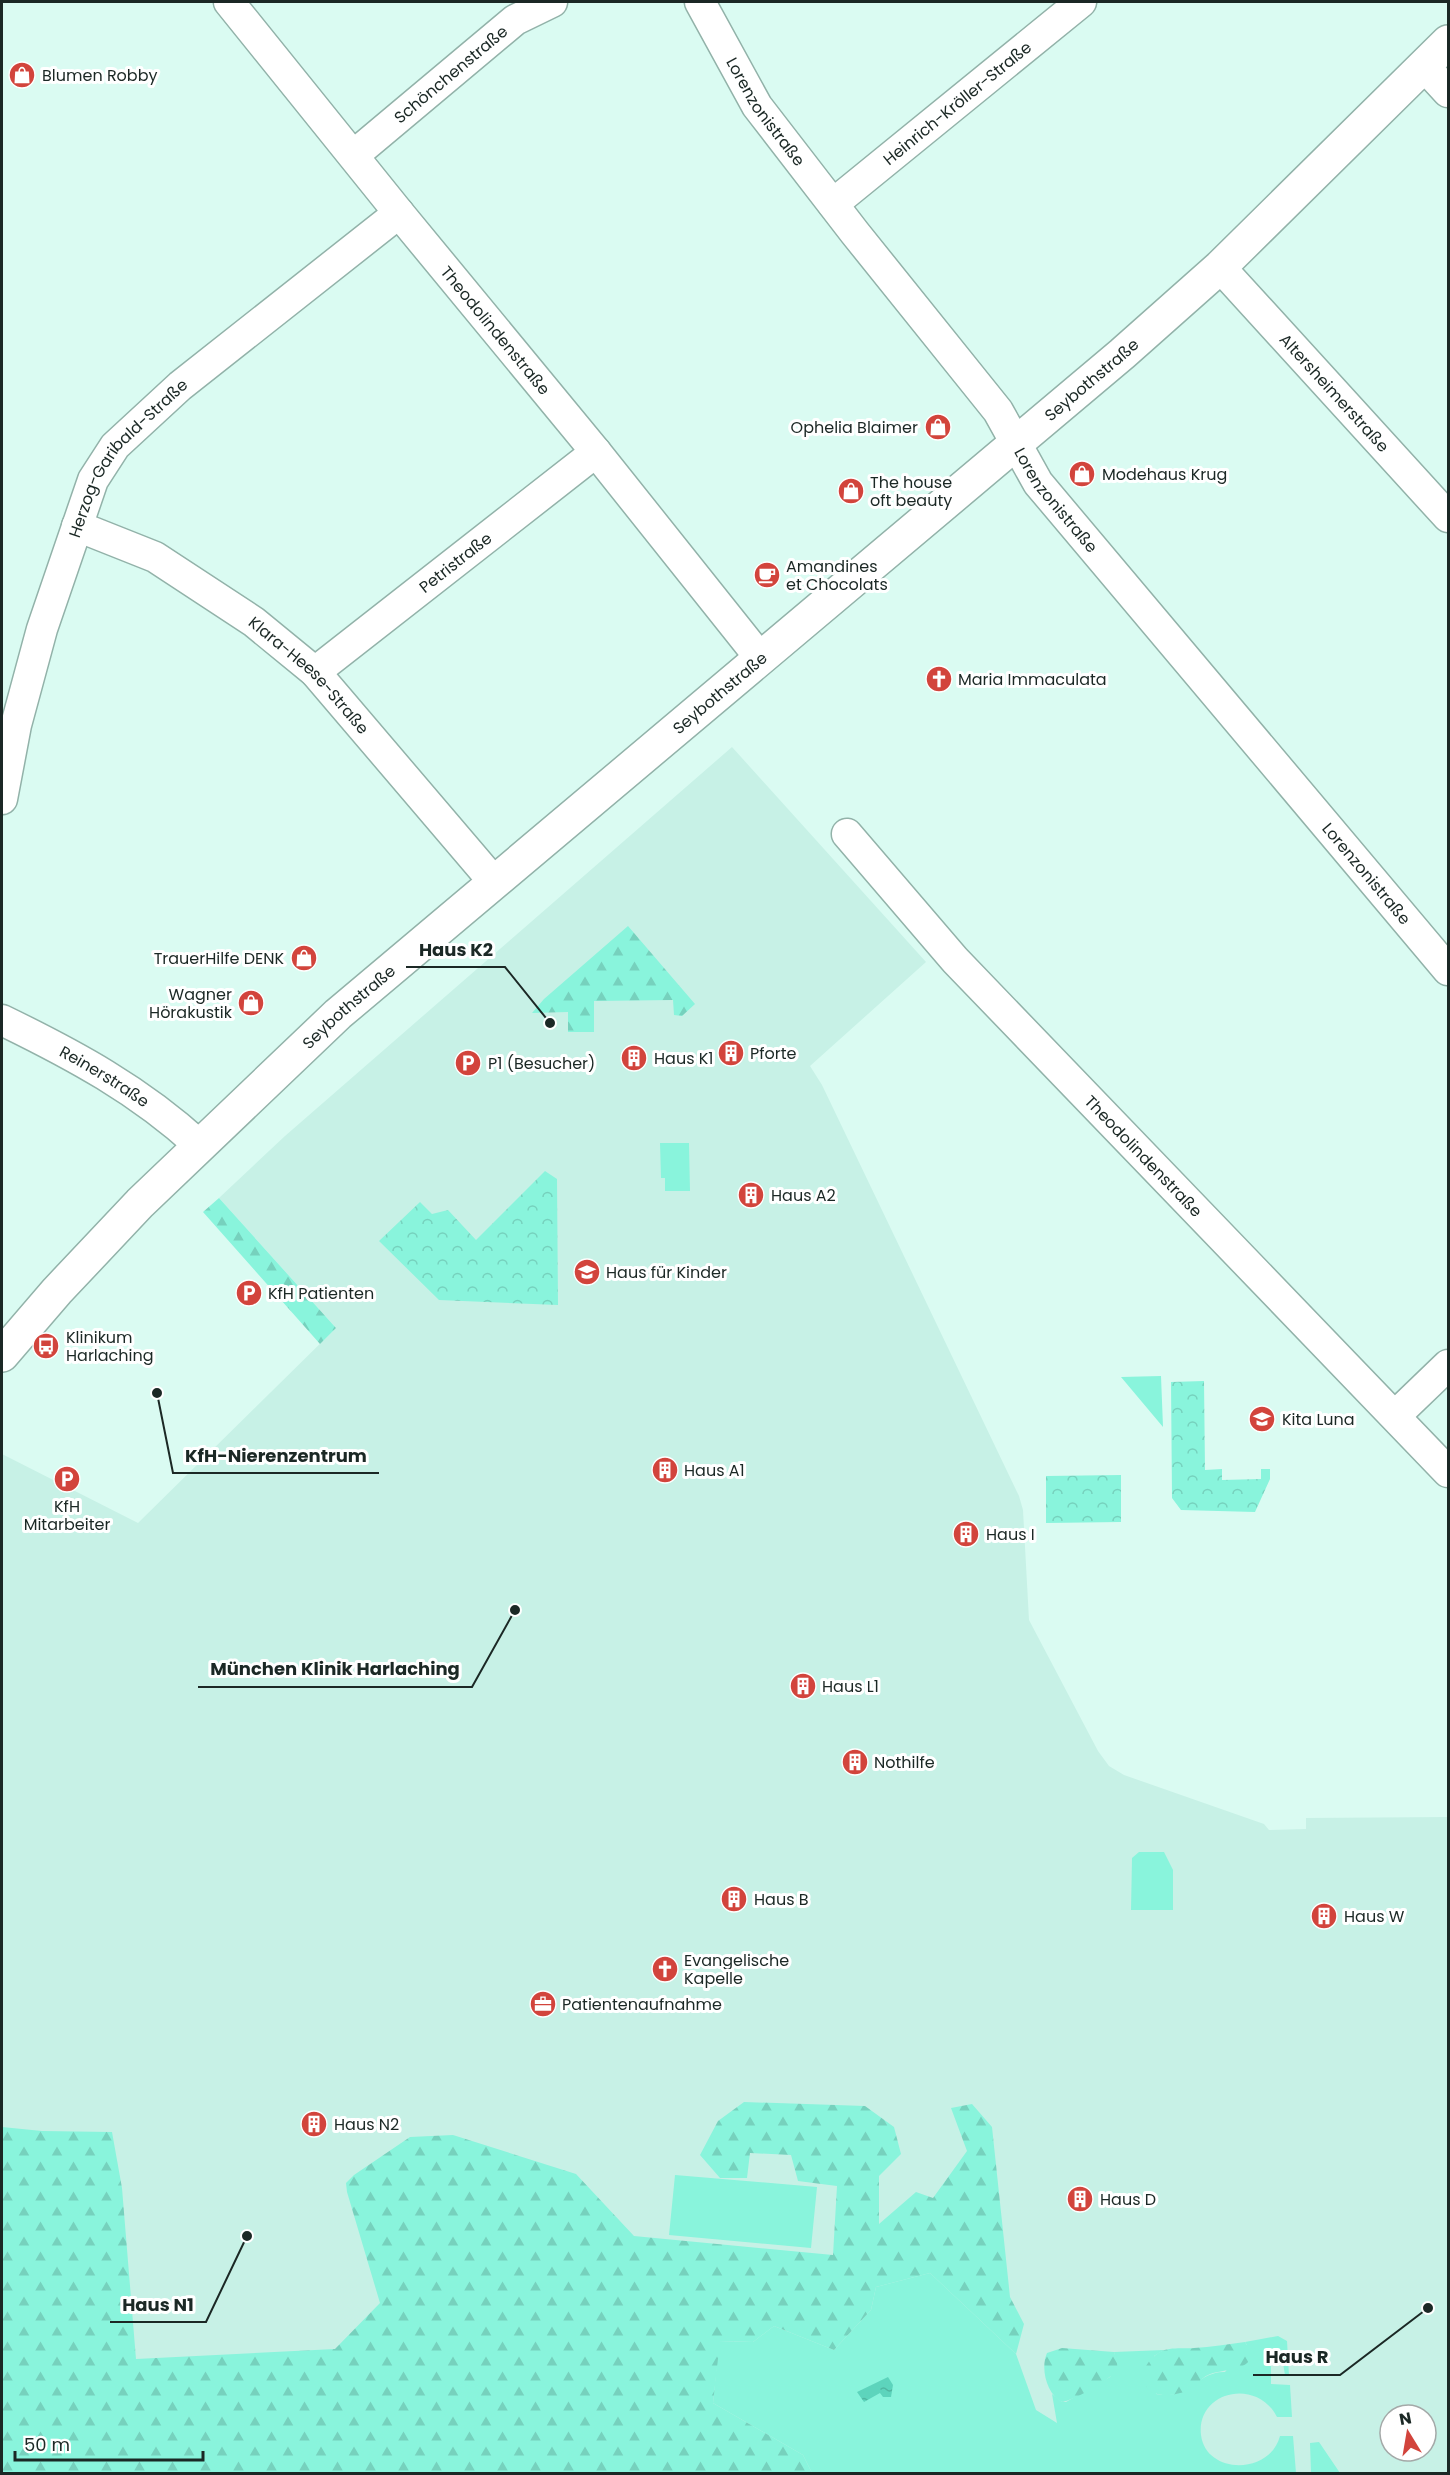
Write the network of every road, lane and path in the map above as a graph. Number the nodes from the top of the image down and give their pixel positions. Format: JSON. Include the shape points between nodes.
{"nodes":[{"id":1,"x":229,"y":2,"type":"edge"},
{"id":2,"x":552,"y":2,"type":"edge"},
{"id":3,"x":700,"y":2,"type":"edge"},
{"id":4,"x":1081,"y":2,"type":"edge"},
{"id":5,"x":1449,"y":42,"type":"edge"},
{"id":6,"x":1425,"y":67,"type":"junction"},
{"id":7,"x":1449,"y":92,"type":"edge"},
{"id":8,"x":354,"y":155,"type":"junction"},
{"id":9,"x":832,"y":204,"type":"junction"},
{"id":10,"x":399,"y":213,"type":"junction"},
{"id":11,"x":1220,"y":267,"type":"junction"},
{"id":12,"x":1016,"y":445,"type":"junction"},
{"id":13,"x":596,"y":452,"type":"junction"},
{"id":14,"x":1449,"y":517,"type":"edge"},
{"id":15,"x":77,"y":526,"type":"junction"},
{"id":16,"x":761,"y":659,"type":"junction"},
{"id":17,"x":315,"y":672,"type":"junction"},
{"id":18,"x":2,"y":799,"type":"edge"},
{"id":19,"x":847,"y":834,"type":"dead end"},
{"id":20,"x":494,"y":882,"type":"junction"},
{"id":21,"x":1449,"y":970,"type":"edge"},
{"id":22,"x":2,"y":1020,"type":"edge"},
{"id":23,"x":199,"y":1145,"type":"junction"},
{"id":24,"x":2,"y":1355,"type":"edge"},
{"id":25,"x":1449,"y":1365,"type":"edge"},
{"id":26,"x":1395,"y":1416,"type":"junction"},
{"id":27,"x":1449,"y":1472,"type":"edge"}],
"edges":[{"from":1,"to":8,"type":"street","name":"Theodolindenstraße"},
{"from":2,"to":8,"type":"street","name":"Schönchenstraße","via":[[515,20]]},
{"from":3,"to":9,"type":"street","name":"Lorenzonistraße","via":[[757,106]]},
{"from":4,"to":9,"type":"street","name":"Heinrich-Kröller-Straße"},
{"from":5,"to":6,"type":"street","name":"Seybothstraße"},
{"from":6,"to":7,"type":"street"},
{"from":6,"to":11,"type":"street","name":"Seybothstraße"},
{"from":8,"to":10,"type":"street","name":"Theodolindenstraße"},
{"from":9,"to":12,"type":"street","name":"Lorenzonistraße","via":[[998,411]]},
{"from":10,"to":13,"type":"street","name":"Theodolindenstraße"},
{"from":10,"to":15,"type":"street","name":"Herzog-Garibald-Straße","via":[[180,386],[115,446],[93,480]]},
{"from":11,"to":12,"type":"street","name":"Seybothstraße"},
{"from":11,"to":14,"type":"street","name":"Altersheimerstraße"},
{"from":12,"to":16,"type":"street","name":"Seybothstraße"},
{"from":12,"to":21,"type":"street","name":"Lorenzonistraße","via":[[1038,483]]},
{"from":13,"to":16,"type":"street","name":"Theodolindenstraße"},
{"from":13,"to":17,"type":"street","name":"Petristraße"},
{"from":15,"to":17,"type":"street","name":"Klara-Heese-Straße","via":[[155,556],[254,622]]},
{"from":15,"to":18,"type":"street","name":"Herzog-Garibald-Straße","via":[[15,725]]},
{"from":16,"to":20,"type":"street","name":"Seybothstraße"},
{"from":17,"to":20,"type":"street","name":"Klara-Heese-Straße"},
{"from":19,"to":26,"type":"street","name":"Theodolindenstraße","via":[[955,960]]},
{"from":20,"to":23,"type":"street","name":"Seybothstraße","via":[[338,1014]]},
{"from":22,"to":23,"type":"street","name":"Reinerstraße","via":[[103,1072],[168,1116]]},
{"from":23,"to":24,"type":"street","name":"Seybothstraße","via":[[87,1258]]},
{"from":25,"to":26,"type":"street"},
{"from":26,"to":27,"type":"street","name":"Theodolindenstraße"}]}
